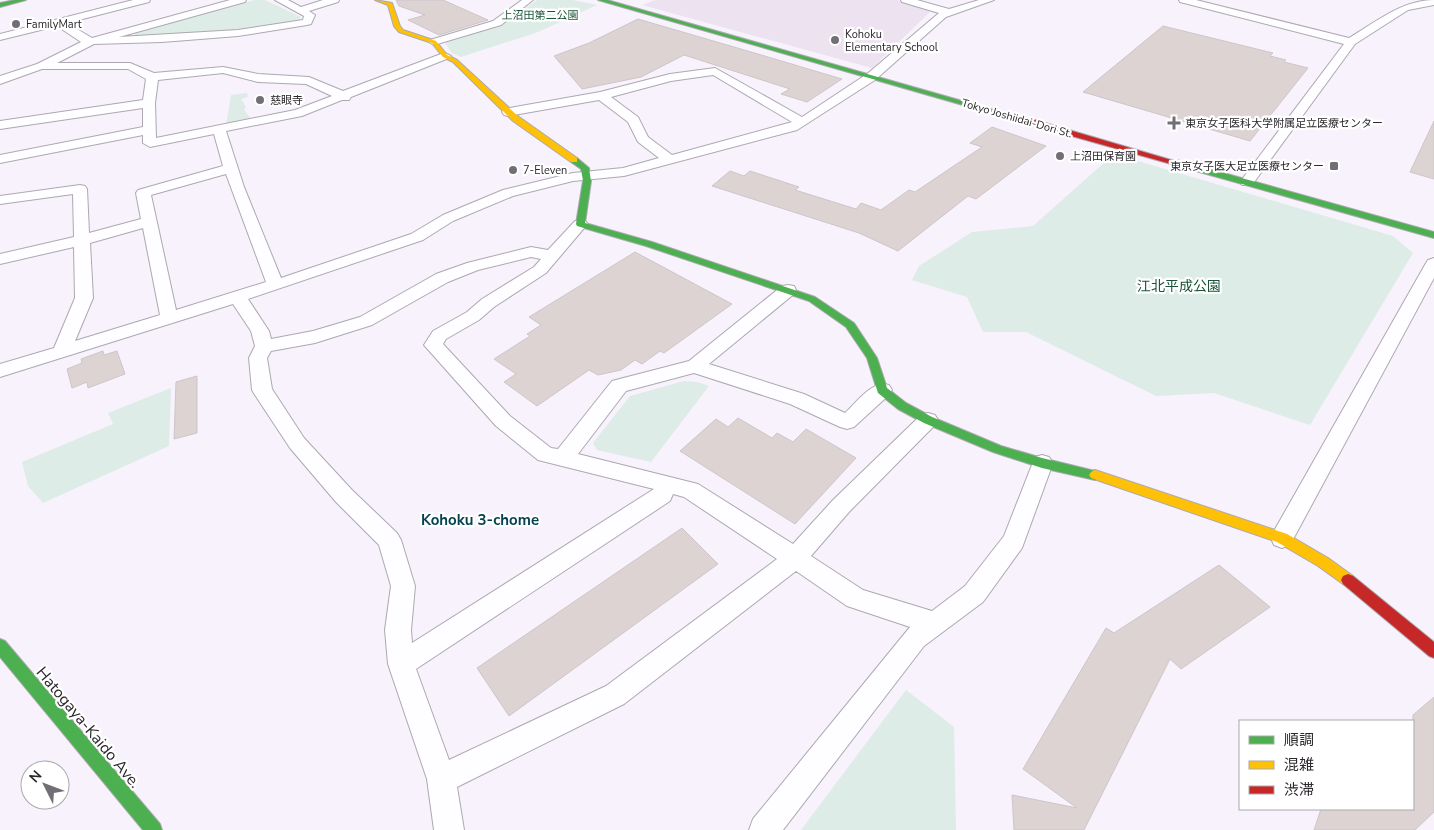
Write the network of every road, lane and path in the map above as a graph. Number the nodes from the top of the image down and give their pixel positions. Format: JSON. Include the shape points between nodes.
{"nodes":[{"id":1,"x":23,"y":0,"type":"edge"},
{"id":2,"x":145,"y":0,"type":"edge"},
{"id":3,"x":242,"y":0,"type":"edge"},
{"id":4,"x":280,"y":0,"type":"edge"},
{"id":5,"x":334,"y":0,"type":"edge"},
{"id":6,"x":378,"y":0,"type":"edge"},
{"id":7,"x":528,"y":0,"type":"edge"},
{"id":8,"x":601,"y":0,"type":"edge"},
{"id":9,"x":906,"y":0,"type":"edge"},
{"id":10,"x":989,"y":0,"type":"edge"},
{"id":11,"x":1184,"y":0,"type":"edge"},
{"id":12,"x":1434,"y":2,"type":"edge"},
{"id":13,"x":0,"y":6,"type":"edge"},
{"id":14,"x":300,"y":10,"type":"junction"},
{"id":15,"x":947,"y":12,"type":"junction"},
{"id":16,"x":58,"y":22,"type":"junction"},
{"id":17,"x":0,"y":37,"type":"edge"},
{"id":18,"x":92,"y":41,"type":"junction"},
{"id":19,"x":434,"y":42,"type":"junction"},
{"id":20,"x":1352,"y":42,"type":"junction"},
{"id":21,"x":445,"y":56,"type":"junction"},
{"id":22,"x":41,"y":66,"type":"junction"},
{"id":23,"x":152,"y":77,"type":"junction"},
{"id":24,"x":871,"y":77,"type":"junction"},
{"id":25,"x":0,"y":80,"type":"edge"},
{"id":26,"x":345,"y":96,"type":"junction"},
{"id":27,"x":601,"y":96,"type":"junction"},
{"id":28,"x":149,"y":102,"type":"junction"},
{"id":29,"x":508,"y":112,"type":"junction"},
{"id":30,"x":802,"y":122,"type":"junction"},
{"id":31,"x":0,"y":126,"type":"edge"},
{"id":32,"x":148,"y":130,"type":"junction"},
{"id":33,"x":219,"y":130,"type":"junction"},
{"id":34,"x":0,"y":158,"type":"edge"},
{"id":35,"x":670,"y":160,"type":"junction"},
{"id":36,"x":232,"y":168,"type":"junction"},
{"id":37,"x":588,"y":175,"type":"junction"},
{"id":38,"x":1247,"y":182,"type":"junction"},
{"id":39,"x":0,"y":200,"type":"edge"},
{"id":40,"x":149,"y":222,"type":"junction"},
{"id":41,"x":580,"y":224,"type":"junction"},
{"id":42,"x":1434,"y":236,"type":"edge"},
{"id":43,"x":83,"y":240,"type":"junction"},
{"id":44,"x":552,"y":256,"type":"junction"},
{"id":45,"x":0,"y":259,"type":"edge"},
{"id":46,"x":1434,"y":263,"type":"edge"},
{"id":47,"x":275,"y":285,"type":"junction"},
{"id":48,"x":788,"y":290,"type":"junction"},
{"id":49,"x":237,"y":296,"type":"junction"},
{"id":50,"x":169,"y":317,"type":"junction"},
{"id":51,"x":264,"y":346,"type":"junction"},
{"id":52,"x":61,"y":352,"type":"junction"},
{"id":53,"x":694,"y":366,"type":"junction"},
{"id":54,"x":0,"y":371,"type":"edge"},
{"id":55,"x":882,"y":390,"type":"junction"},
{"id":56,"x":928,"y":420,"type":"junction"},
{"id":57,"x":562,"y":459,"type":"junction"},
{"id":58,"x":1042,"y":463,"type":"junction"},
{"id":59,"x":668,"y":484,"type":"junction"},
{"id":60,"x":1282,"y":538,"type":"junction"},
{"id":61,"x":794,"y":558,"type":"junction"},
{"id":62,"x":934,"y":623,"type":"junction"},
{"id":63,"x":1434,"y":651,"type":"edge"},
{"id":64,"x":2,"y":653,"type":"edge"},
{"id":65,"x":401,"y":664,"type":"junction"},
{"id":66,"x":441,"y":779,"type":"junction"},
{"id":67,"x":154,"y":830,"type":"edge"},
{"id":68,"x":449,"y":830,"type":"edge"},
{"id":69,"x":764,"y":830,"type":"edge"}],
"edges":[{"from":1,"to":13,"type":"street"},
{"from":2,"to":16,"type":"street"},
{"from":3,"to":18,"type":"street"},
{"from":4,"to":14,"type":"street"},
{"from":5,"to":14,"type":"street"},
{"from":6,"to":19,"type":"street","via":[[390,4],[401,31]]},
{"from":7,"to":19,"type":"street","via":[[497,24]]},
{"from":8,"to":24,"type":"street","name":"Tokyo Joshiidai-Dori St."},
{"from":9,"to":15,"type":"street"},
{"from":10,"to":15,"type":"street"},
{"from":11,"to":20,"type":"street"},
{"from":12,"to":20,"type":"street","via":[[1405,8]]},
{"from":14,"to":18,"type":"street","via":[[310,15],[307,22],[238,33]]},
{"from":15,"to":24,"type":"street"},
{"from":16,"to":17,"type":"street"},
{"from":16,"to":18,"type":"street"},
{"from":18,"to":22,"type":"street"},
{"from":19,"to":21,"type":"street"},
{"from":20,"to":38,"type":"street"},
{"from":21,"to":26,"type":"street"},
{"from":21,"to":29,"type":"street","via":[[455,61]]},
{"from":22,"to":23,"type":"street","via":[[130,66]]},
{"from":22,"to":25,"type":"street"},
{"from":23,"to":26,"type":"street","via":[[223,70],[258,78],[309,81]]},
{"from":23,"to":28,"type":"street"},
{"from":24,"to":30,"type":"street"},
{"from":24,"to":38,"type":"street","name":"Tokyo Joshiidai-Dori St."},
{"from":26,"to":33,"type":"street","via":[[298,113]]},
{"from":27,"to":29,"type":"street"},
{"from":27,"to":30,"type":"street","via":[[670,78],[715,71]]},
{"from":27,"to":35,"type":"street","via":[[633,120],[643,139]]},
{"from":28,"to":31,"type":"street"},
{"from":28,"to":32,"type":"street"},
{"from":29,"to":37,"type":"street","via":[[569,155],[585,168]]},
{"from":30,"to":35,"type":"street"},
{"from":32,"to":33,"type":"street","via":[[150,143]]},
{"from":32,"to":34,"type":"street"},
{"from":33,"to":36,"type":"street"},
{"from":35,"to":37,"type":"street","via":[[624,172]]},
{"from":36,"to":40,"type":"street","via":[[143,193]]},
{"from":36,"to":47,"type":"street"},
{"from":37,"to":41,"type":"street"},
{"from":37,"to":47,"type":"street","via":[[508,193],[448,218],[417,237]]},
{"from":38,"to":42,"type":"street","name":"Tokyo Joshiidai-Dori St."},
{"from":39,"to":43,"type":"street","via":[[80,189]]},
{"from":40,"to":43,"type":"street"},
{"from":40,"to":50,"type":"street"},
{"from":41,"to":44,"type":"street"},
{"from":41,"to":48,"type":"street"},
{"from":43,"to":45,"type":"street"},
{"from":43,"to":52,"type":"street","via":[[84,298]]},
{"from":44,"to":51,"type":"street","via":[[531,252],[473,266],[442,278],[366,321],[316,337]]},
{"from":44,"to":57,"type":"street","via":[[540,270],[440,335],[433,345],[502,421],[545,454]]},
{"from":46,"to":60,"type":"street"},
{"from":47,"to":49,"type":"street"},
{"from":48,"to":53,"type":"street"},
{"from":48,"to":55,"type":"street","via":[[812,299],[850,325],[872,358]]},
{"from":49,"to":50,"type":"street"},
{"from":49,"to":51,"type":"street","via":[[260,331]]},
{"from":50,"to":52,"type":"street"},
{"from":51,"to":65,"type":"street","via":[[258,358],[262,390],[297,442],[344,496],[389,540],[403,586],[398,630]]},
{"from":52,"to":54,"type":"street"},
{"from":53,"to":55,"type":"street","via":[[797,399],[847,422]]},
{"from":53,"to":57,"type":"street","via":[[619,386]]},
{"from":55,"to":56,"type":"street"},
{"from":56,"to":58,"type":"street","via":[[997,449]]},
{"from":56,"to":61,"type":"street","via":[[841,506]]},
{"from":57,"to":59,"type":"street"},
{"from":58,"to":60,"type":"street","via":[[1110,479]]},
{"from":58,"to":62,"type":"street","via":[[1014,541],[974,594]]},
{"from":59,"to":61,"type":"street","via":[[690,490]]},
{"from":59,"to":65,"type":"street","via":[[662,495]]},
{"from":60,"to":63,"type":"street","via":[[1352,582]]},
{"from":61,"to":62,"type":"street","via":[[856,598]]},
{"from":61,"to":66,"type":"street","via":[[615,695]]},
{"from":62,"to":69,"type":"street","via":[[915,638]]},
{"from":64,"to":67,"type":"street","name":"Hatogaya-Kaido Ave."},
{"from":65,"to":66,"type":"street"},
{"from":66,"to":68,"type":"street"}]}
